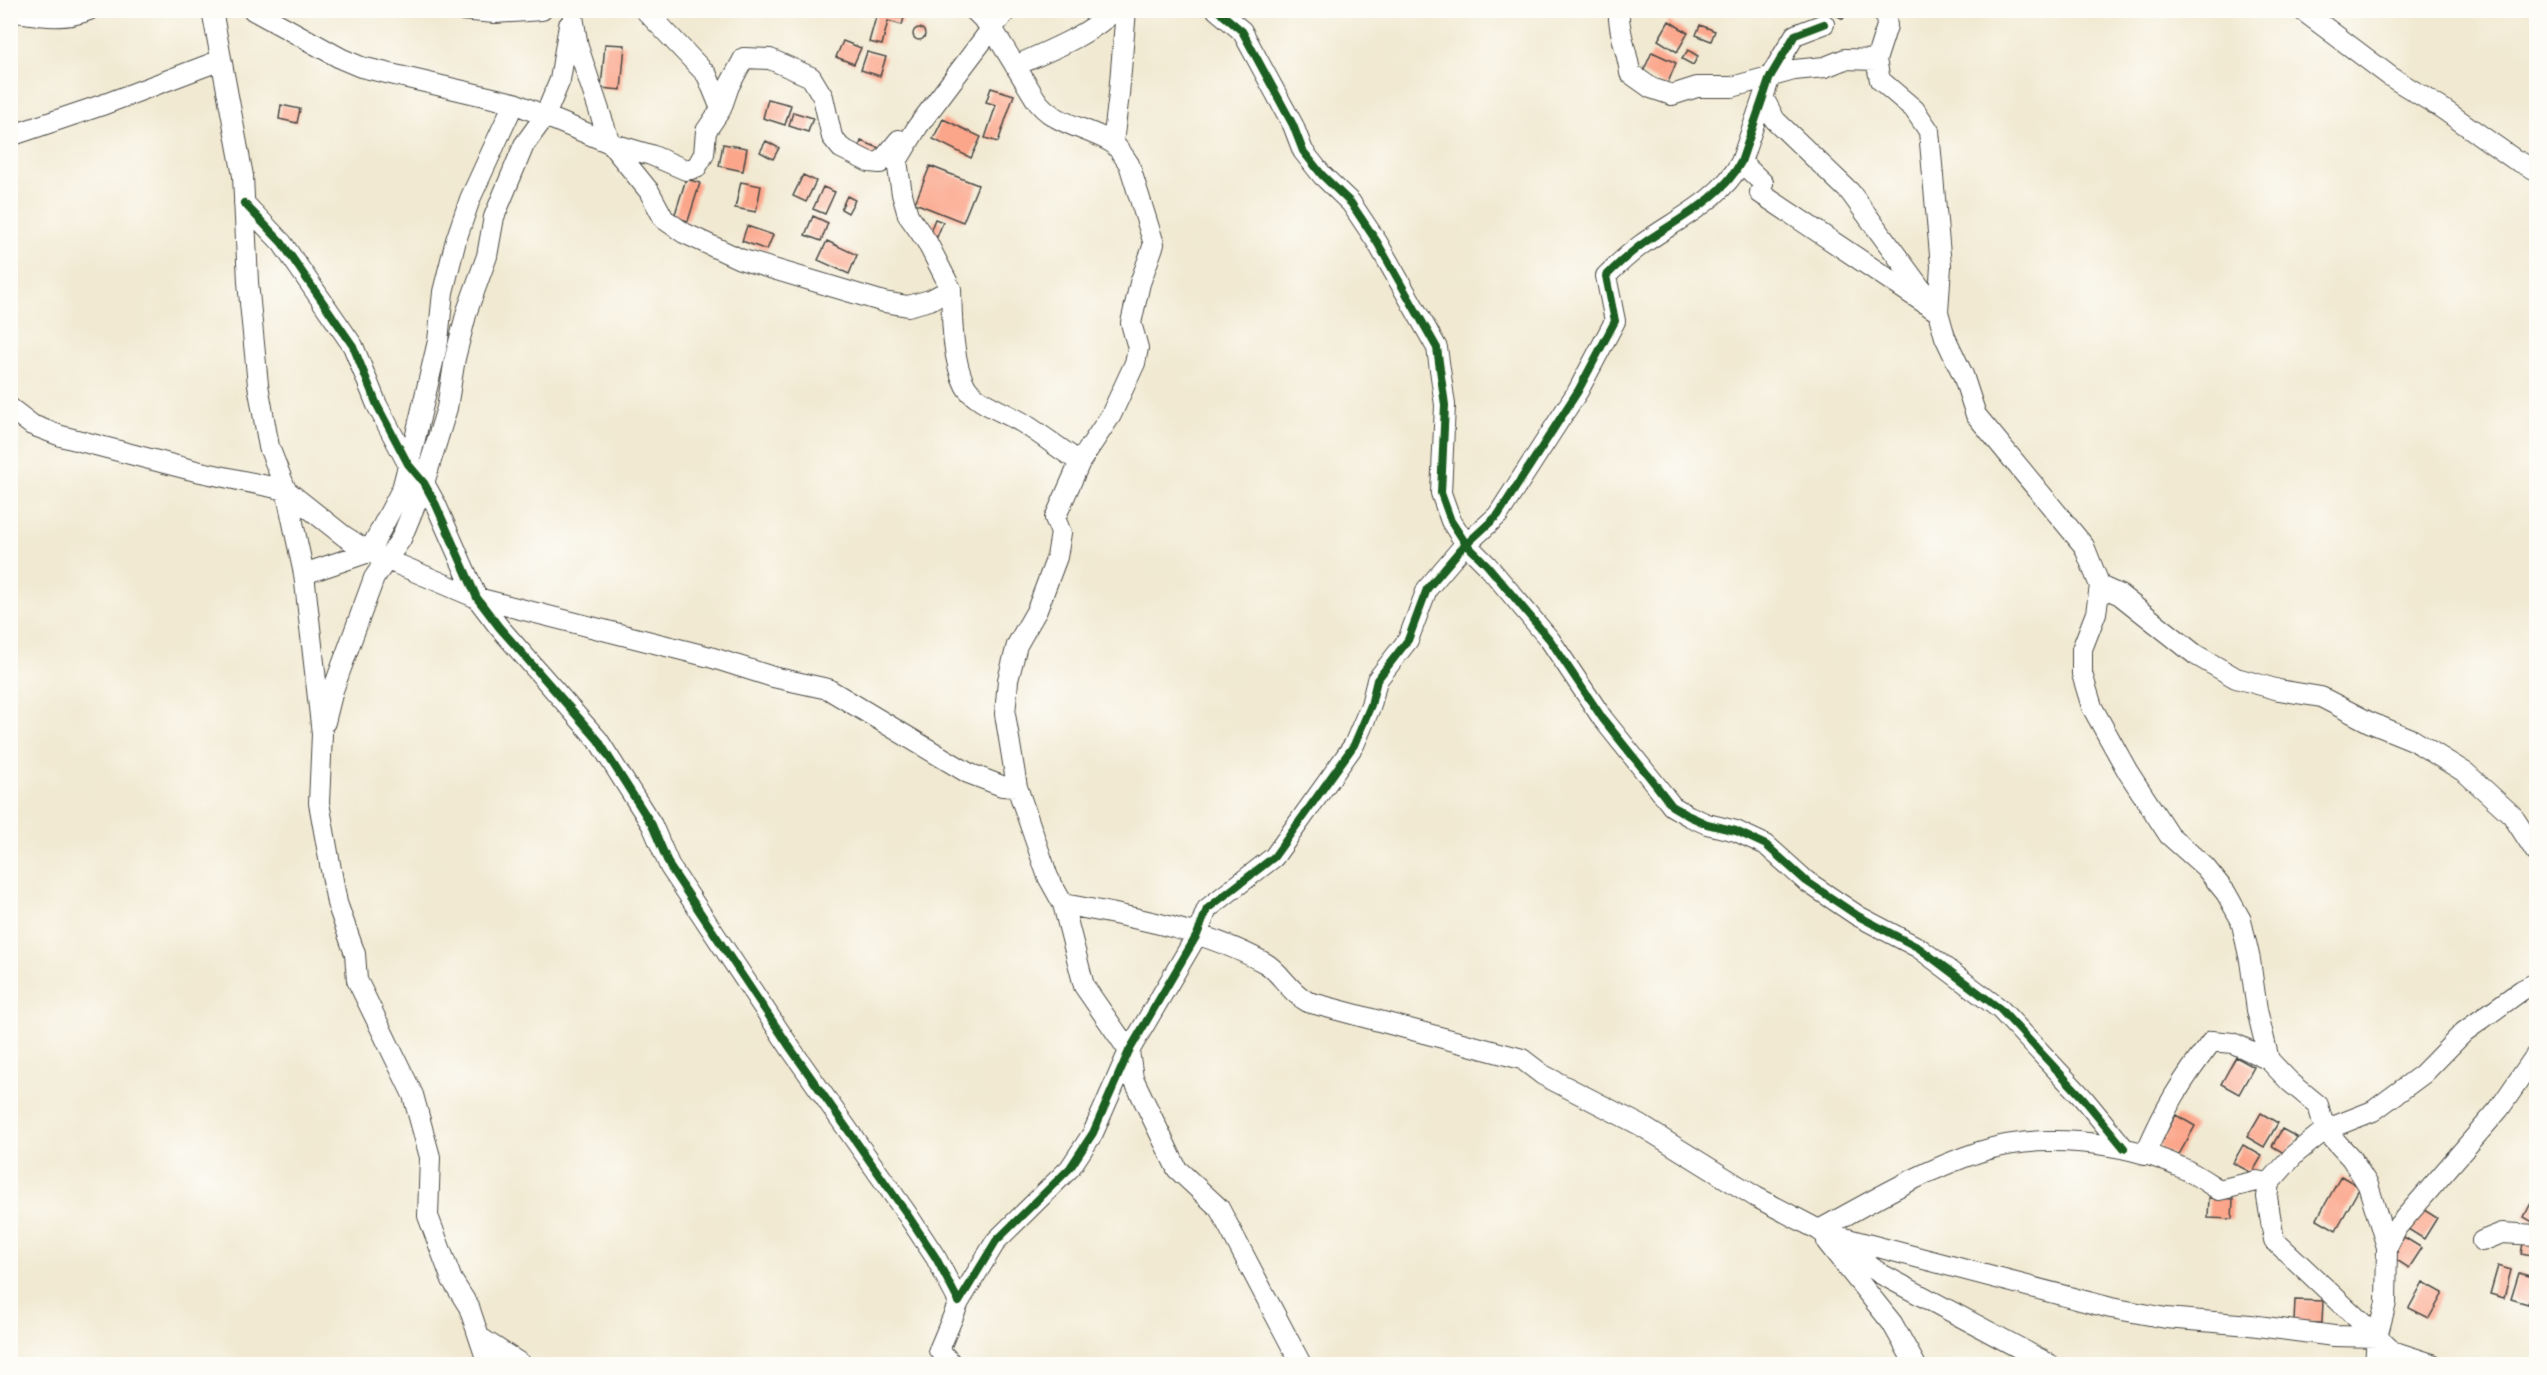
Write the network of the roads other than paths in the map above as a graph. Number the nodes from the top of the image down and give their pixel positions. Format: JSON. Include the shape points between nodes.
{"nodes":[{"id":1,"x":89,"y":10,"type":"edge"},
{"id":2,"x":212,"y":10,"type":"edge"},
{"id":3,"x":253,"y":10,"type":"edge"},
{"id":4,"x":461,"y":10,"type":"edge"},
{"id":5,"x":542,"y":10,"type":"edge"},
{"id":6,"x":571,"y":10,"type":"edge"},
{"id":7,"x":645,"y":10,"type":"edge"},
{"id":8,"x":974,"y":10,"type":"edge"},
{"id":9,"x":1007,"y":10,"type":"edge"},
{"id":10,"x":1115,"y":10,"type":"edge"},
{"id":11,"x":1126,"y":10,"type":"edge"},
{"id":12,"x":1217,"y":10,"type":"edge"},
{"id":13,"x":1619,"y":10,"type":"edge"},
{"id":14,"x":1885,"y":10,"type":"edge"},
{"id":15,"x":2302,"y":10,"type":"edge"},
{"id":16,"x":10,"y":11,"type":"edge"},
{"id":17,"x":1824,"y":24,"type":"dead end"},
{"id":18,"x":992,"y":28,"type":"junction"},
{"id":19,"x":221,"y":60,"type":"junction"},
{"id":20,"x":1876,"y":60,"type":"junction"},
{"id":21,"x":1015,"y":66,"type":"junction"},
{"id":22,"x":1770,"y":77,"type":"junction"},
{"id":23,"x":1764,"y":99,"type":"junction"},
{"id":24,"x":514,"y":103,"type":"junction"},
{"id":25,"x":721,"y":109,"type":"junction"},
{"id":26,"x":545,"y":116,"type":"junction"},
{"id":27,"x":918,"y":126,"type":"junction"},
{"id":28,"x":10,"y":136,"type":"edge"},
{"id":29,"x":1113,"y":142,"type":"junction"},
{"id":30,"x":610,"y":143,"type":"junction"},
{"id":31,"x":1741,"y":162,"type":"junction"},
{"id":32,"x":2536,"y":170,"type":"edge"},
{"id":33,"x":244,"y":203,"type":"junction"},
{"id":34,"x":951,"y":289,"type":"junction"},
{"id":35,"x":1938,"y":312,"type":"junction"},
{"id":36,"x":10,"y":408,"type":"edge"},
{"id":37,"x":1080,"y":462,"type":"junction"},
{"id":38,"x":408,"y":464,"type":"junction"},
{"id":39,"x":424,"y":483,"type":"junction"},
{"id":40,"x":286,"y":490,"type":"junction"},
{"id":41,"x":1466,"y":544,"type":"junction"},
{"id":42,"x":369,"y":552,"type":"junction"},
{"id":43,"x":387,"y":559,"type":"junction"},
{"id":44,"x":304,"y":574,"type":"junction"},
{"id":45,"x":2100,"y":586,"type":"junction"},
{"id":46,"x":477,"y":598,"type":"junction"},
{"id":47,"x":322,"y":734,"type":"junction"},
{"id":48,"x":1017,"y":788,"type":"junction"},
{"id":49,"x":2536,"y":852,"type":"edge"},
{"id":50,"x":1063,"y":904,"type":"junction"},
{"id":51,"x":1197,"y":935,"type":"junction"},
{"id":52,"x":2536,"y":983,"type":"edge"},
{"id":53,"x":1129,"y":1051,"type":"junction"},
{"id":54,"x":2536,"y":1055,"type":"edge"},
{"id":55,"x":2269,"y":1060,"type":"junction"},
{"id":56,"x":2325,"y":1130,"type":"junction"},
{"id":57,"x":2124,"y":1148,"type":"junction"},
{"id":58,"x":2145,"y":1155,"type":"junction"},
{"id":59,"x":2269,"y":1183,"type":"junction"},
{"id":60,"x":1819,"y":1230,"type":"junction"},
{"id":61,"x":2536,"y":1234,"type":"edge"},
{"id":62,"x":2482,"y":1241,"type":"dead end"},
{"id":63,"x":2387,"y":1247,"type":"junction"},
{"id":64,"x":959,"y":1302,"type":"junction"},
{"id":65,"x":480,"y":1337,"type":"junction"},
{"id":66,"x":2377,"y":1337,"type":"junction"},
{"id":67,"x":938,"y":1357,"type":"edge"},
{"id":68,"x":488,"y":1365,"type":"edge"},
{"id":69,"x":521,"y":1365,"type":"edge"},
{"id":70,"x":952,"y":1365,"type":"edge"},
{"id":71,"x":1301,"y":1365,"type":"edge"},
{"id":72,"x":1916,"y":1365,"type":"edge"},
{"id":73,"x":2049,"y":1365,"type":"edge"},
{"id":74,"x":2375,"y":1365,"type":"edge"},
{"id":75,"x":2432,"y":1365,"type":"edge"}],
"edges":[{"from":1,"to":16,"type":"street","via":[[74,16],[50,17]]},
{"from":2,"to":19,"type":"street"},
{"from":3,"to":24,"type":"street","via":[[361,67]]},
{"from":4,"to":5,"type":"street","via":[[495,14]]},
{"from":6,"to":26,"type":"street","via":[[560,80]]},
{"from":6,"to":30,"type":"street","via":[[578,47]]},
{"from":7,"to":25,"type":"street","via":[[707,75]]},
{"from":8,"to":18,"type":"street"},
{"from":9,"to":18,"type":"street"},
{"from":10,"to":21,"type":"street","via":[[1071,39]]},
{"from":11,"to":29,"type":"street"},
{"from":12,"to":41,"type":"street","via":[[1242,31],[1293,125],[1303,152],[1351,202],[1437,348],[1445,405],[1441,493],[1451,521]]},
{"from":13,"to":22,"type":"street","via":[[1630,73],[1651,88],[1672,95],[1697,87],[1732,87]]},
{"from":14,"to":20,"type":"street","via":[[1887,26]]},
{"from":15,"to":32,"type":"street","via":[[2391,78]]},
{"from":17,"to":22,"type":"street","via":[[1795,34]]},
{"from":18,"to":21,"type":"street"},
{"from":18,"to":27,"type":"street"},
{"from":19,"to":28,"type":"street"},
{"from":19,"to":33,"type":"street","via":[[243,176]]},
{"from":20,"to":22,"type":"street","via":[[1845,59],[1825,67]]},
{"from":20,"to":35,"type":"street","via":[[1880,80],[1914,110],[1929,131],[1941,266]]},
{"from":21,"to":29,"type":"street","via":[[1042,109]]},
{"from":22,"to":23,"type":"street"},
{"from":23,"to":31,"type":"street"},
{"from":23,"to":35,"type":"street","via":[[1775,120],[1850,192]]},
{"from":24,"to":26,"type":"street"},
{"from":24,"to":38,"type":"street","via":[[470,199],[456,240],[443,292],[438,341]]},
{"from":25,"to":27,"type":"street","via":[[744,58],[770,59],[811,77],[823,97],[832,137],[841,148],[870,162],[880,164],[895,143]]},
{"from":25,"to":30,"type":"street","via":[[706,131],[704,154],[696,168],[686,170]]},
{"from":26,"to":30,"type":"street"},
{"from":26,"to":39,"type":"street","via":[[524,145],[494,217],[487,256],[467,311],[447,408]]},
{"from":27,"to":34,"type":"street","via":[[897,160],[902,194],[908,215]]},
{"from":29,"to":37,"type":"street","via":[[1129,164],[1154,244],[1131,323],[1138,348],[1135,363],[1111,415]]},
{"from":30,"to":34,"type":"street","via":[[649,191],[664,219],[684,233],[740,259],[908,306]]},
{"from":31,"to":35,"type":"street","via":[[1763,183],[1760,193]]},
{"from":31,"to":41,"type":"street","via":[[1734,175],[1698,208],[1640,245],[1606,276],[1615,321],[1578,391],[1498,514]]},
{"from":33,"to":38,"type":"street","via":[[282,243],[353,346],[377,405]]},
{"from":33,"to":40,"type":"street","via":[[258,384],[269,447]]},
{"from":34,"to":37,"type":"street","via":[[956,349],[965,386],[972,395],[1022,422]]},
{"from":35,"to":45,"type":"street","via":[[1944,337],[1963,375],[1976,415],[2084,546]]},
{"from":36,"to":40,"type":"street","via":[[32,425],[61,436]]},
{"from":37,"to":48,"type":"street","via":[[1055,518],[1061,533],[1057,556],[1012,664],[1005,714]]},
{"from":38,"to":39,"type":"street"},
{"from":38,"to":42,"type":"street","via":[[402,489]]},
{"from":39,"to":43,"type":"street"},
{"from":39,"to":46,"type":"street"},
{"from":40,"to":42,"type":"street"},
{"from":40,"to":44,"type":"street"},
{"from":41,"to":51,"type":"street","via":[[1427,589],[1408,640],[1377,680],[1354,745],[1274,857],[1207,909]]},
{"from":41,"to":57,"type":"street","via":[[1550,640],[1603,719],[1672,806],[1707,824],[1736,831],[1766,845],[1806,881],[1858,916],[1919,948],[2000,1009]]},
{"from":42,"to":43,"type":"street"},
{"from":42,"to":44,"type":"street"},
{"from":43,"to":46,"type":"street"},
{"from":43,"to":47,"type":"street","via":[[374,578],[362,610],[333,690]]},
{"from":44,"to":47,"type":"street"},
{"from":45,"to":49,"type":"street","via":[[2120,596],[2196,655],[2236,678],[2321,696],[2421,745],[2466,773],[2512,815]]},
{"from":45,"to":55,"type":"street","via":[[2096,613],[2082,649],[2082,674],[2092,707],[2169,835],[2205,867],[2241,920]]},
{"from":46,"to":48,"type":"street","via":[[828,690],[968,773]]},
{"from":46,"to":64,"type":"street","via":[[598,741],[652,825],[670,867],[907,1214]]},
{"from":47,"to":65,"type":"street","via":[[319,803],[336,903],[355,954],[357,980],[413,1095],[430,1157],[429,1216],[452,1280],[470,1307]]},
{"from":48,"to":50,"type":"street","via":[[1048,877]]},
{"from":50,"to":51,"type":"street"},
{"from":50,"to":53,"type":"street","via":[[1084,986]]},
{"from":51,"to":53,"type":"street"},
{"from":51,"to":60,"type":"street","via":[[1265,963],[1308,1002],[1522,1059],[1543,1075],[1640,1125],[1756,1197]]},
{"from":52,"to":56,"type":"street","via":[[2464,1032],[2422,1074],[2373,1111]]},
{"from":53,"to":64,"type":"street","via":[[1093,1134],[1070,1168],[996,1240]]},
{"from":53,"to":71,"type":"street","via":[[1133,1078],[1177,1169],[1219,1208]]},
{"from":54,"to":63,"type":"street","via":[[2499,1109],[2397,1227]]},
{"from":55,"to":56,"type":"street","via":[[2318,1105]]},
{"from":55,"to":58,"type":"street","via":[[2233,1043],[2212,1041],[2181,1082]]},
{"from":56,"to":59,"type":"street","via":[[2295,1154]]},
{"from":56,"to":63,"type":"street","via":[[2351,1158],[2368,1185]]},
{"from":57,"to":58,"type":"street"},
{"from":57,"to":60,"type":"street","via":[[2070,1142],[2019,1143],[1980,1152],[1874,1199]]},
{"from":58,"to":59,"type":"street","via":[[2179,1166],[2219,1190],[2257,1181]]},
{"from":59,"to":66,"type":"street","via":[[2267,1197],[2274,1240]]},
{"from":60,"to":66,"type":"street","via":[[2122,1310],[2334,1336]]},
{"from":60,"to":72,"type":"street","via":[[1892,1323]]},
{"from":60,"to":73,"type":"street","via":[[1881,1274]]},
{"from":61,"to":62,"type":"street","via":[[2502,1233]]},
{"from":63,"to":66,"type":"street","via":[[2386,1302]]},
{"from":64,"to":67,"type":"street"},
{"from":65,"to":68,"type":"street"},
{"from":65,"to":69,"type":"street"},
{"from":66,"to":74,"type":"street"},
{"from":66,"to":75,"type":"street","via":[[2392,1351]]},
{"from":67,"to":70,"type":"street"}]}
